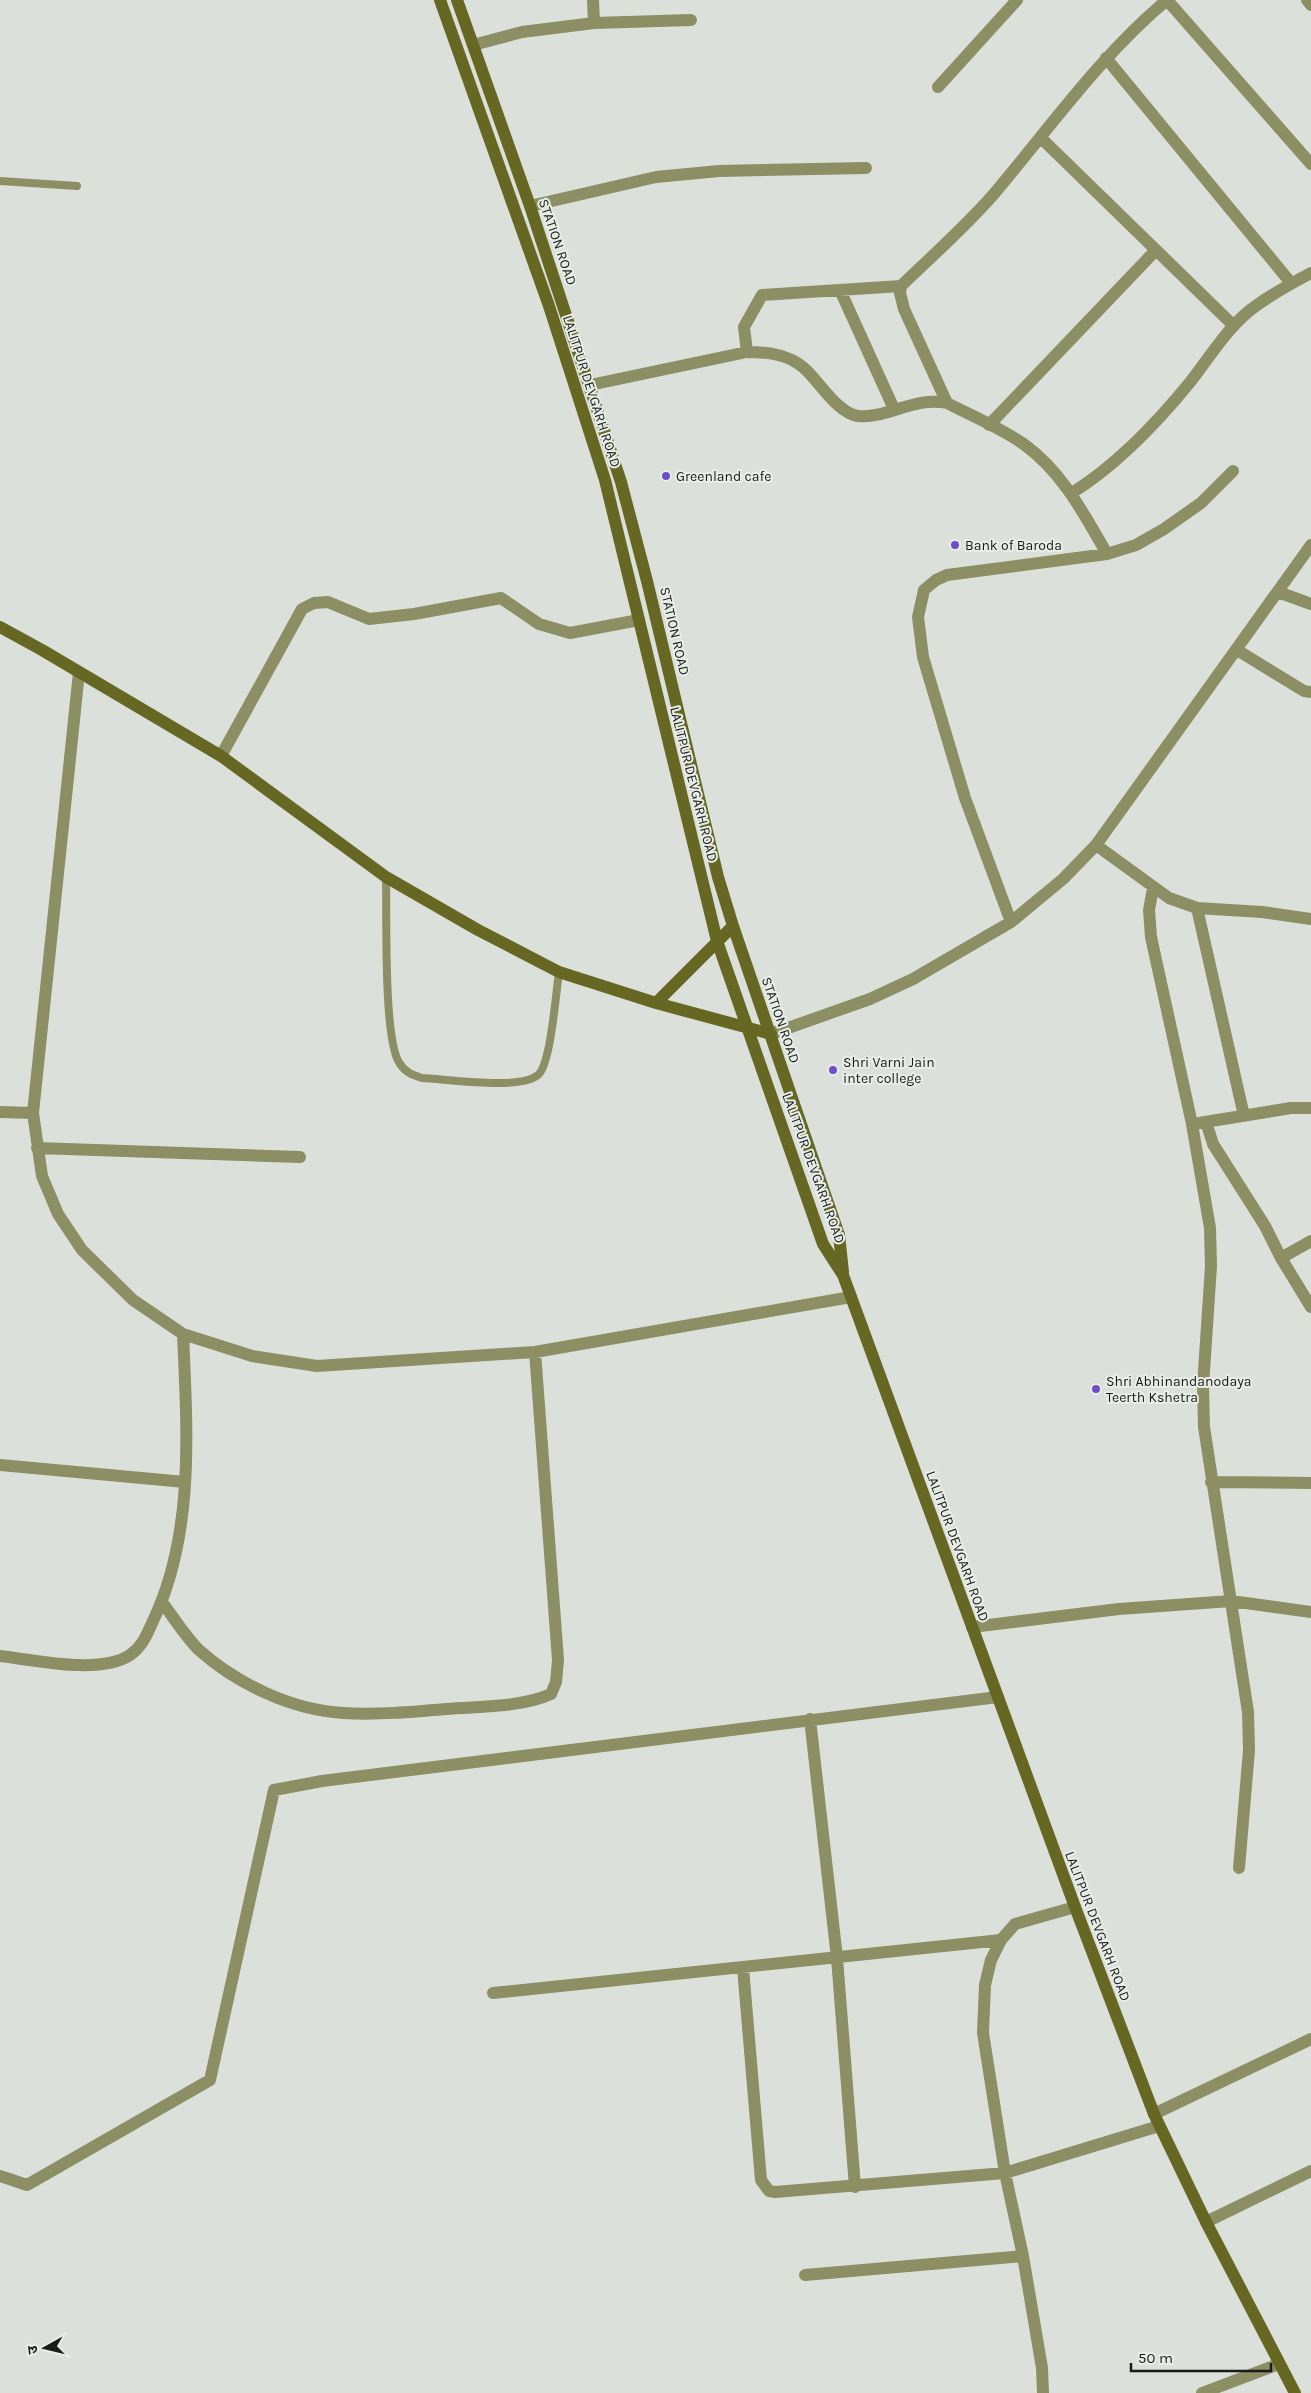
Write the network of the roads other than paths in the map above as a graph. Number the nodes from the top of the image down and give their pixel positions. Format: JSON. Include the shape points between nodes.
{"nodes":[{"id":1,"x":440,"y":0,"type":"edge"},
{"id":2,"x":457,"y":0,"type":"edge"},
{"id":3,"x":593,"y":0,"type":"edge"},
{"id":4,"x":1017,"y":0,"type":"edge"},
{"id":5,"x":1167,"y":0,"type":"edge"},
{"id":6,"x":1307,"y":0,"type":"edge"},
{"id":7,"x":1311,"y":4,"type":"edge"},
{"id":8,"x":691,"y":20,"type":"dead end"},
{"id":9,"x":594,"y":23,"type":"junction"},
{"id":10,"x":472,"y":45,"type":"junction"},
{"id":11,"x":1106,"y":58,"type":"junction"},
{"id":12,"x":938,"y":87,"type":"dead end"},
{"id":13,"x":1041,"y":138,"type":"junction"},
{"id":14,"x":1311,"y":164,"type":"edge"},
{"id":15,"x":866,"y":168,"type":"dead end"},
{"id":16,"x":0,"y":181,"type":"edge"},
{"id":17,"x":77,"y":186,"type":"dead end"},
{"id":18,"x":530,"y":206,"type":"junction"},
{"id":19,"x":1156,"y":250,"type":"junction"},
{"id":20,"x":1311,"y":273,"type":"edge"},
{"id":21,"x":1291,"y":284,"type":"junction"},
{"id":22,"x":901,"y":286,"type":"junction"},
{"id":23,"x":840,"y":290,"type":"junction"},
{"id":24,"x":1234,"y":326,"type":"junction"},
{"id":25,"x":747,"y":352,"type":"junction"},
{"id":26,"x":590,"y":385,"type":"junction"},
{"id":27,"x":947,"y":403,"type":"junction"},
{"id":28,"x":894,"y":408,"type":"junction"},
{"id":29,"x":988,"y":425,"type":"junction"},
{"id":30,"x":1233,"y":472,"type":"dead end"},
{"id":31,"x":1072,"y":493,"type":"junction"},
{"id":32,"x":1311,"y":545,"type":"edge"},
{"id":33,"x":1107,"y":554,"type":"junction"},
{"id":34,"x":1278,"y":592,"type":"junction"},
{"id":35,"x":1311,"y":604,"type":"edge"},
{"id":36,"x":639,"y":620,"type":"junction"},
{"id":37,"x":0,"y":627,"type":"edge"},
{"id":38,"x":1237,"y":650,"type":"junction"},
{"id":39,"x":78,"y":672,"type":"junction"},
{"id":40,"x":1311,"y":692,"type":"edge"},
{"id":41,"x":221,"y":756,"type":"junction"},
{"id":42,"x":1096,"y":845,"type":"junction"},
{"id":43,"x":386,"y":877,"type":"junction"},
{"id":44,"x":1153,"y":888,"type":"junction"},
{"id":45,"x":1197,"y":908,"type":"junction"},
{"id":46,"x":1311,"y":919,"type":"edge"},
{"id":47,"x":1011,"y":922,"type":"junction"},
{"id":48,"x":733,"y":926,"type":"junction"},
{"id":49,"x":717,"y":942,"type":"junction"},
{"id":50,"x":559,"y":972,"type":"junction"},
{"id":51,"x":656,"y":1003,"type":"junction"},
{"id":52,"x":746,"y":1026,"type":"junction"},
{"id":53,"x":771,"y":1034,"type":"junction"},
{"id":54,"x":1311,"y":1108,"type":"edge"},
{"id":55,"x":0,"y":1112,"type":"edge"},
{"id":56,"x":33,"y":1113,"type":"junction"},
{"id":57,"x":1244,"y":1116,"type":"junction"},
{"id":58,"x":1206,"y":1122,"type":"junction"},
{"id":59,"x":1192,"y":1124,"type":"junction"},
{"id":60,"x":37,"y":1148,"type":"junction"},
{"id":61,"x":300,"y":1157,"type":"dead end"},
{"id":62,"x":1311,"y":1241,"type":"edge"},
{"id":63,"x":1281,"y":1258,"type":"junction"},
{"id":64,"x":843,"y":1274,"type":"junction"},
{"id":65,"x":851,"y":1297,"type":"junction"},
{"id":66,"x":1311,"y":1307,"type":"edge"},
{"id":67,"x":184,"y":1334,"type":"junction"},
{"id":68,"x":535,"y":1352,"type":"junction"},
{"id":69,"x":0,"y":1465,"type":"edge"},
{"id":70,"x":185,"y":1482,"type":"junction"},
{"id":71,"x":1211,"y":1482,"type":"junction"},
{"id":72,"x":1311,"y":1483,"type":"edge"},
{"id":73,"x":1231,"y":1601,"type":"junction"},
{"id":74,"x":162,"y":1602,"type":"junction"},
{"id":75,"x":1311,"y":1612,"type":"edge"},
{"id":76,"x":972,"y":1627,"type":"junction"},
{"id":77,"x":0,"y":1656,"type":"edge"},
{"id":78,"x":998,"y":1697,"type":"junction"},
{"id":79,"x":810,"y":1719,"type":"junction"},
{"id":80,"x":1239,"y":1868,"type":"dead end"},
{"id":81,"x":1075,"y":1907,"type":"junction"},
{"id":82,"x":1001,"y":1940,"type":"junction"},
{"id":83,"x":837,"y":1958,"type":"junction"},
{"id":84,"x":743,"y":1968,"type":"junction"},
{"id":85,"x":494,"y":1993,"type":"dead end"},
{"id":86,"x":1311,"y":2039,"type":"edge"},
{"id":87,"x":1154,"y":2114,"type":"junction"},
{"id":88,"x":1159,"y":2126,"type":"junction"},
{"id":89,"x":1311,"y":2171,"type":"edge"},
{"id":90,"x":1005,"y":2173,"type":"junction"},
{"id":91,"x":0,"y":2176,"type":"edge"},
{"id":92,"x":855,"y":2187,"type":"junction"},
{"id":93,"x":1206,"y":2222,"type":"junction"},
{"id":94,"x":1023,"y":2256,"type":"junction"},
{"id":95,"x":805,"y":2275,"type":"dead end"},
{"id":96,"x":1279,"y":2364,"type":"junction"},
{"id":97,"x":1043,"y":2393,"type":"edge"},
{"id":98,"x":1202,"y":2393,"type":"edge"},
{"id":99,"x":1295,"y":2393,"type":"edge"}],
"edges":[{"from":1,"to":36,"type":"main road","name":"LALITPUR DEVGARH ROAD","via":[[561,343],[605,480]]},
{"from":2,"to":10,"type":"main road","name":"STATION ROAD"},
{"from":3,"to":9,"type":"street"},
{"from":4,"to":12,"type":"street"},
{"from":5,"to":11,"type":"street"},
{"from":5,"to":14,"type":"street"},
{"from":6,"to":7,"type":"street"},
{"from":8,"to":9,"type":"street"},
{"from":9,"to":10,"type":"street","via":[[522,32]]},
{"from":10,"to":18,"type":"main road","name":"STATION ROAD"},
{"from":11,"to":13,"type":"street"},
{"from":11,"to":21,"type":"street"},
{"from":13,"to":19,"type":"street"},
{"from":13,"to":22,"type":"street","via":[[991,198]]},
{"from":15,"to":18,"type":"street","via":[[719,171],[656,177]]},
{"from":16,"to":17,"type":"lane"},
{"from":18,"to":26,"type":"main road","name":"STATION ROAD"},
{"from":19,"to":24,"type":"street"},
{"from":19,"to":29,"type":"street"},
{"from":20,"to":21,"type":"street"},
{"from":21,"to":24,"type":"street","via":[[1249,311]]},
{"from":22,"to":23,"type":"street"},
{"from":22,"to":27,"type":"street","via":[[904,309]]},
{"from":23,"to":25,"type":"street","via":[[762,295],[744,327]]},
{"from":23,"to":28,"type":"street"},
{"from":24,"to":31,"type":"street","via":[[1178,397],[1128,450],[1092,481]]},
{"from":25,"to":26,"type":"street"},
{"from":25,"to":28,"type":"street","via":[[786,357],[803,367],[842,409],[857,416]]},
{"from":26,"to":48,"type":"main road","name":"STATION ROAD","via":[[648,581],[718,877]]},
{"from":27,"to":28,"type":"street","via":[[914,403]]},
{"from":27,"to":29,"type":"street"},
{"from":29,"to":31,"type":"street","via":[[1024,444]]},
{"from":30,"to":33,"type":"street","via":[[1201,503],[1164,529],[1136,545]]},
{"from":31,"to":33,"type":"street"},
{"from":32,"to":34,"type":"street"},
{"from":33,"to":47,"type":"street","via":[[947,575],[924,590],[918,617],[923,657],[965,798]]},
{"from":34,"to":35,"type":"street"},
{"from":34,"to":38,"type":"street"},
{"from":36,"to":41,"type":"street","via":[[570,633],[539,624],[501,598],[369,619],[328,602],[314,603],[302,610]]},
{"from":36,"to":49,"type":"main road","name":"LALITPUR DEVGARH ROAD"},
{"from":37,"to":39,"type":"main road"},
{"from":38,"to":40,"type":"street","via":[[1304,691]]},
{"from":38,"to":42,"type":"street"},
{"from":39,"to":41,"type":"main road"},
{"from":39,"to":56,"type":"street"},
{"from":41,"to":43,"type":"main road"},
{"from":42,"to":44,"type":"street"},
{"from":42,"to":47,"type":"street","via":[[1063,879]]},
{"from":43,"to":50,"type":"main road"},
{"from":43,"to":50,"type":"lane","via":[[389,1019],[393,1049],[399,1064],[408,1073],[422,1078],[512,1084],[528,1082],[540,1073],[547,1054]]},
{"from":44,"to":45,"type":"street"},
{"from":44,"to":59,"type":"street","via":[[1149,910],[1151,937]]},
{"from":45,"to":46,"type":"street"},
{"from":45,"to":57,"type":"street"},
{"from":47,"to":53,"type":"street","via":[[870,1000]]},
{"from":48,"to":49,"type":"main road"},
{"from":48,"to":53,"type":"main road","name":"STATION ROAD"},
{"from":49,"to":51,"type":"main road"},
{"from":49,"to":52,"type":"main road","name":"LALITPUR DEVGARH ROAD"},
{"from":50,"to":51,"type":"main road"},
{"from":51,"to":52,"type":"main road"},
{"from":52,"to":53,"type":"main road"},
{"from":52,"to":64,"type":"main road","name":"LALITPUR DEVGARH ROAD","via":[[823,1244]]},
{"from":53,"to":64,"type":"main road","name":"STATION ROAD","via":[[839,1235]]},
{"from":54,"to":57,"type":"street"},
{"from":55,"to":56,"type":"street"},
{"from":56,"to":60,"type":"street"},
{"from":57,"to":58,"type":"street"},
{"from":58,"to":59,"type":"street"},
{"from":58,"to":63,"type":"street","via":[[1213,1144],[1265,1226]]},
{"from":59,"to":71,"type":"street","via":[[1210,1228],[1212,1266],[1203,1386]]},
{"from":60,"to":61,"type":"street"},
{"from":60,"to":67,"type":"street","via":[[42,1176],[58,1214],[82,1250],[133,1300]]},
{"from":62,"to":63,"type":"street"},
{"from":63,"to":66,"type":"street"},
{"from":64,"to":65,"type":"main road","name":"LALITPUR DEVGARH ROAD"},
{"from":65,"to":68,"type":"street"},
{"from":65,"to":76,"type":"main road","name":"LALITPUR DEVGARH ROAD"},
{"from":67,"to":68,"type":"street","via":[[252,1356],[316,1366]]},
{"from":67,"to":70,"type":"street"},
{"from":68,"to":74,"type":"street","via":[[558,1660],[551,1694],[537,1700],[508,1704],[372,1714],[302,1707],[264,1692],[221,1666],[199,1649]]},
{"from":69,"to":70,"type":"street"},
{"from":70,"to":74,"type":"street","via":[[181,1527]]},
{"from":71,"to":72,"type":"street"},
{"from":71,"to":73,"type":"street"},
{"from":73,"to":75,"type":"street"},
{"from":73,"to":76,"type":"street","via":[[1119,1609]]},
{"from":73,"to":80,"type":"street","via":[[1248,1712],[1249,1750]]},
{"from":74,"to":77,"type":"street","via":[[142,1644],[130,1655],[114,1662],[79,1664]]},
{"from":76,"to":78,"type":"main road","name":"LALITPUR DEVGARH ROAD"},
{"from":78,"to":79,"type":"street"},
{"from":78,"to":81,"type":"main road","name":"LALITPUR DEVGARH ROAD"},
{"from":79,"to":83,"type":"street"},
{"from":79,"to":91,"type":"street","via":[[322,1781],[274,1790],[210,2080],[27,2185]]},
{"from":81,"to":82,"type":"street","via":[[1016,1924]]},
{"from":81,"to":87,"type":"main road","name":"LALITPUR DEVGARH ROAD"},
{"from":82,"to":83,"type":"street"},
{"from":82,"to":90,"type":"street","via":[[990,1960],[984,1986],[983,2033]]},
{"from":83,"to":84,"type":"street"},
{"from":83,"to":92,"type":"street"},
{"from":84,"to":85,"type":"street"},
{"from":84,"to":92,"type":"street","via":[[761,2180],[768,2191],[775,2192]]},
{"from":86,"to":87,"type":"street"},
{"from":87,"to":88,"type":"main road","name":"LALITPUR DEVGARH ROAD"},
{"from":88,"to":90,"type":"street"},
{"from":88,"to":93,"type":"main road","name":"LALITPUR DEVGARH ROAD"},
{"from":89,"to":93,"type":"street"},
{"from":90,"to":92,"type":"street"},
{"from":90,"to":94,"type":"street"},
{"from":93,"to":96,"type":"main road","name":"LALITPUR DEVGARH ROAD"},
{"from":94,"to":95,"type":"street"},
{"from":94,"to":97,"type":"street","via":[[1042,2368]]},
{"from":96,"to":98,"type":"street"},
{"from":96,"to":99,"type":"main road","name":"LALITPUR DEVGARH ROAD"}]}
